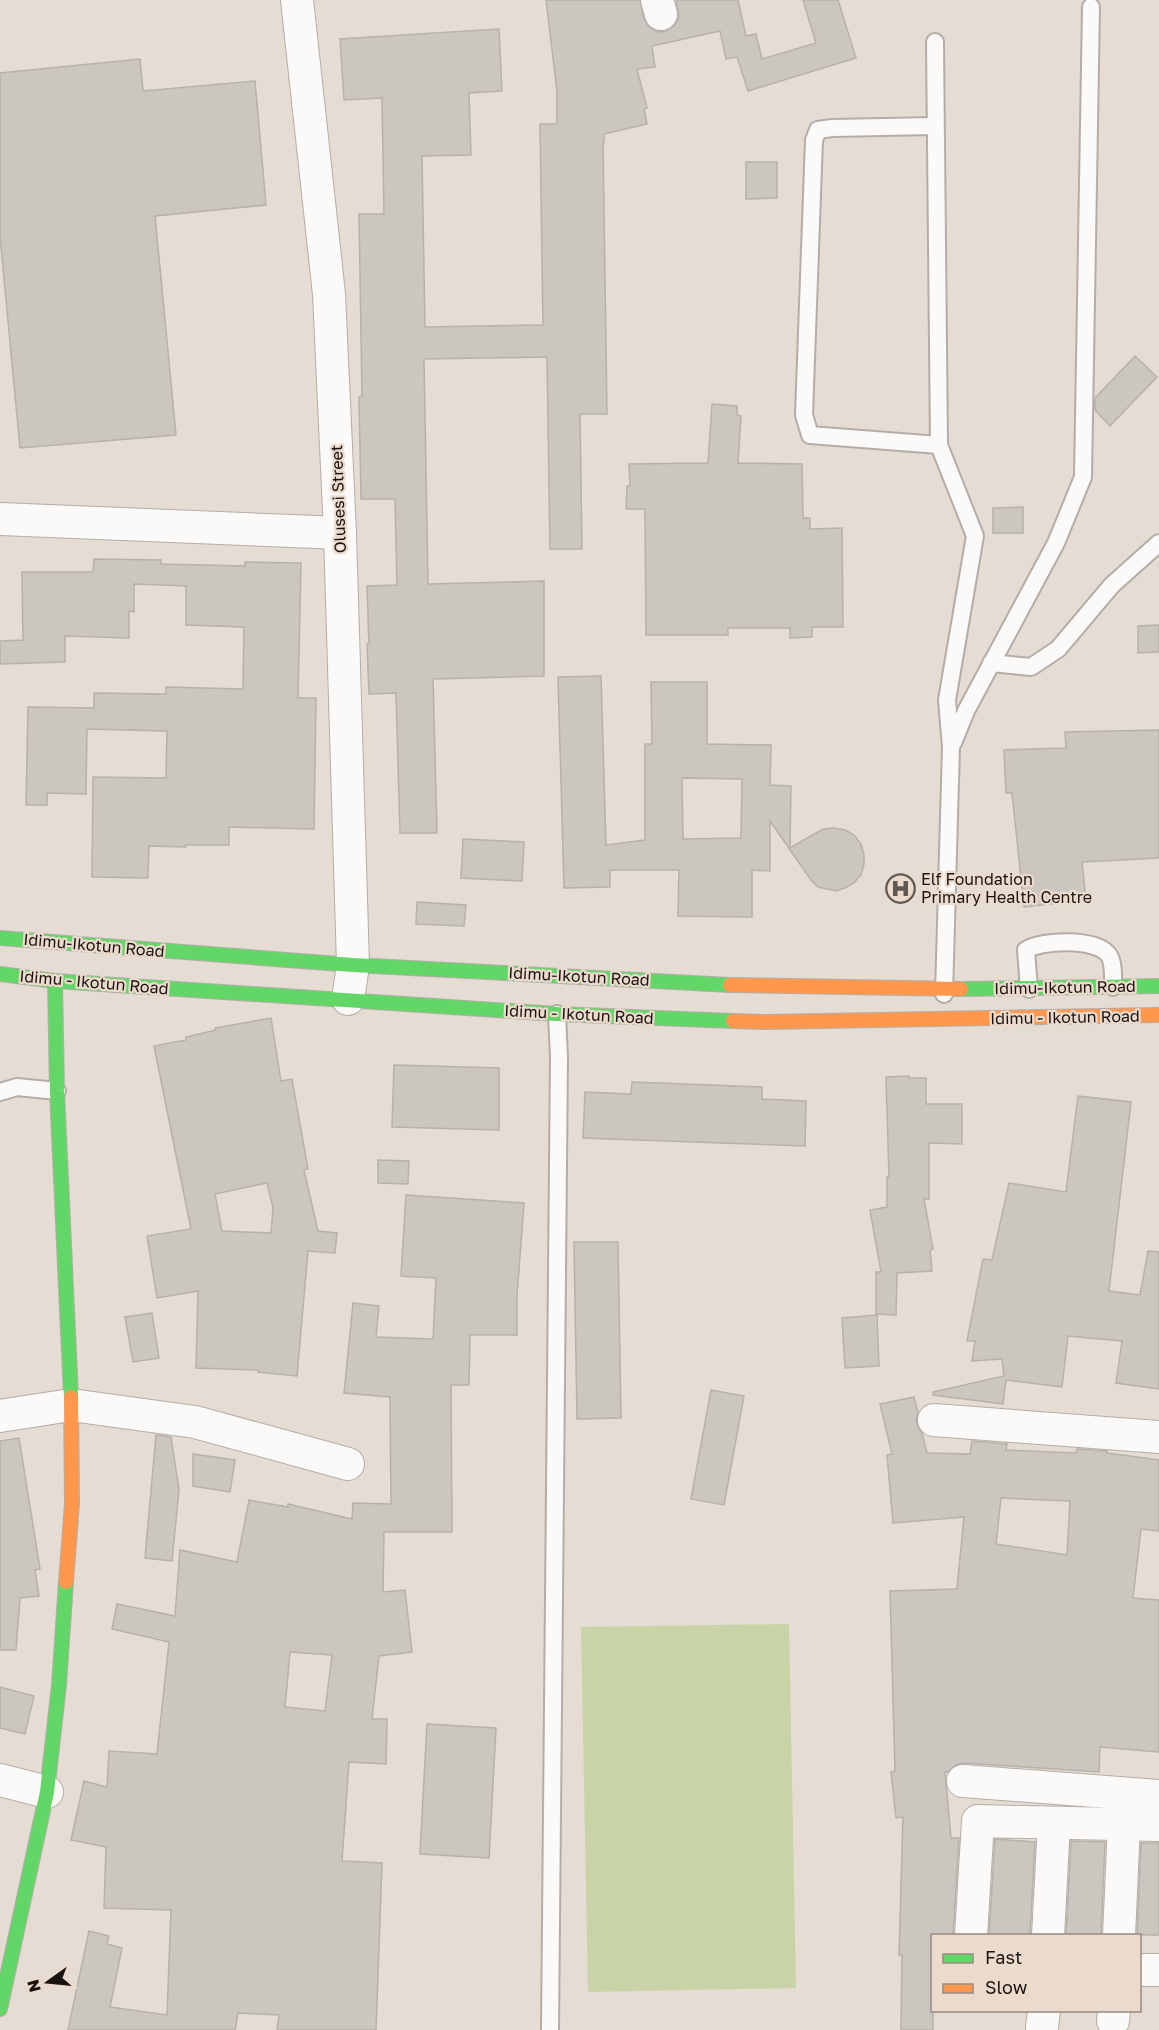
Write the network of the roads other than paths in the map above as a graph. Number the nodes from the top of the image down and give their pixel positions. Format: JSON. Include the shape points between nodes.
{"nodes":[{"id":1,"x":297,"y":0,"type":"edge"},
{"id":2,"x":1091,"y":6,"type":"dead end"},
{"id":3,"x":935,"y":42,"type":"dead end"},
{"id":4,"x":935,"y":126,"type":"junction"},
{"id":5,"x":939,"y":445,"type":"junction"},
{"id":6,"x":0,"y":519,"type":"edge"},
{"id":7,"x":340,"y":533,"type":"junction"},
{"id":8,"x":1159,"y":543,"type":"edge"},
{"id":9,"x":991,"y":663,"type":"junction"},
{"id":10,"x":951,"y":747,"type":"junction"},
{"id":11,"x":0,"y":938,"type":"edge"},
{"id":12,"x":352,"y":965,"type":"junction"},
{"id":13,"x":0,"y":974,"type":"edge"},
{"id":14,"x":55,"y":981,"type":"junction"},
{"id":15,"x":1159,"y":986,"type":"edge"},
{"id":16,"x":1113,"y":987,"type":"junction"},
{"id":17,"x":944,"y":989,"type":"junction"},
{"id":18,"x":1029,"y":989,"type":"junction"},
{"id":19,"x":348,"y":999,"type":"junction"},
{"id":20,"x":557,"y":1014,"type":"junction"},
{"id":21,"x":1159,"y":1015,"type":"edge"},
{"id":22,"x":943,"y":1020,"type":"junction"},
{"id":23,"x":57,"y":1090,"type":"junction"},
{"id":24,"x":0,"y":1092,"type":"edge"},
{"id":25,"x":71,"y":1405,"type":"junction"},
{"id":26,"x":0,"y":1416,"type":"edge"},
{"id":27,"x":934,"y":1420,"type":"dead end"},
{"id":28,"x":1159,"y":1437,"type":"edge"},
{"id":29,"x":348,"y":1464,"type":"dead end"},
{"id":30,"x":0,"y":1780,"type":"edge"},
{"id":31,"x":963,"y":1781,"type":"dead end"},
{"id":32,"x":47,"y":1792,"type":"junction"},
{"id":33,"x":1159,"y":1796,"type":"edge"},
{"id":34,"x":1054,"y":1823,"type":"junction"},
{"id":35,"x":1124,"y":1824,"type":"junction"},
{"id":36,"x":1159,"y":1825,"type":"edge"},
{"id":37,"x":971,"y":1934,"type":"edge"},
{"id":38,"x":1048,"y":1934,"type":"edge"},
{"id":39,"x":1119,"y":1934,"type":"edge"},
{"id":40,"x":1141,"y":1970,"type":"edge"},
{"id":41,"x":1159,"y":1970,"type":"edge"},
{"id":42,"x":0,"y":2009,"type":"edge"},
{"id":43,"x":550,"y":2030,"type":"edge"}],
"edges":[{"from":1,"to":7,"type":"street","name":"Olusesi Street","via":[[329,294]]},
{"from":2,"to":9,"type":"lane","via":[[1083,477],[1056,543]]},
{"from":3,"to":4,"type":"lane"},
{"from":4,"to":5,"type":"lane"},
{"from":4,"to":5,"type":"lane","via":[[832,128],[818,130],[813,140],[804,415],[810,435]]},
{"from":5,"to":10,"type":"lane","via":[[975,536],[947,700]]},
{"from":6,"to":7,"type":"street"},
{"from":7,"to":12,"type":"street","name":"Olusesi Street"},
{"from":8,"to":9,"type":"lane","via":[[1112,585],[1058,649],[1031,667]]},
{"from":9,"to":10,"type":"lane"},
{"from":10,"to":17,"type":"lane"},
{"from":11,"to":12,"type":"main road","name":"Idimu-Ikotun Road"},
{"from":12,"to":17,"type":"main road","name":"Idimu-Ikotun Road","via":[[739,985]]},
{"from":12,"to":19,"type":"street","name":"Olusesi Street"},
{"from":13,"to":14,"type":"main road","name":"Idimu - Ikotun Road"},
{"from":14,"to":19,"type":"main road","name":"Idimu - Ikotun Road"},
{"from":14,"to":23,"type":"main road"},
{"from":15,"to":16,"type":"main road","name":"Idimu-Ikotun Road"},
{"from":16,"to":18,"type":"main road","name":"Idimu-Ikotun Road"},
{"from":16,"to":18,"type":"lane","via":[[1108,954],[1093,944],[1058,943],[1026,950]]},
{"from":17,"to":18,"type":"main road","name":"Idimu-Ikotun Road"},
{"from":17,"to":22,"type":"lane"},
{"from":19,"to":20,"type":"main road","name":"Idimu - Ikotun Road"},
{"from":20,"to":22,"type":"main road","name":"Idimu - Ikotun Road","via":[[766,1022]]},
{"from":20,"to":43,"type":"lane"},
{"from":21,"to":22,"type":"main road","name":"Idimu - Ikotun Road"},
{"from":23,"to":24,"type":"lane","via":[[17,1088]]},
{"from":23,"to":25,"type":"main road"},
{"from":25,"to":26,"type":"street"},
{"from":25,"to":29,"type":"street","via":[[195,1422]]},
{"from":25,"to":32,"type":"main road","via":[[72,1504]]},
{"from":27,"to":28,"type":"street"},
{"from":30,"to":32,"type":"street"},
{"from":31,"to":33,"type":"street"},
{"from":32,"to":42,"type":"main road"},
{"from":34,"to":35,"type":"street"},
{"from":34,"to":37,"type":"street","via":[[978,1821]]},
{"from":34,"to":38,"type":"street"},
{"from":35,"to":36,"type":"street"},
{"from":35,"to":39,"type":"street"},
{"from":40,"to":41,"type":"street"}]}
